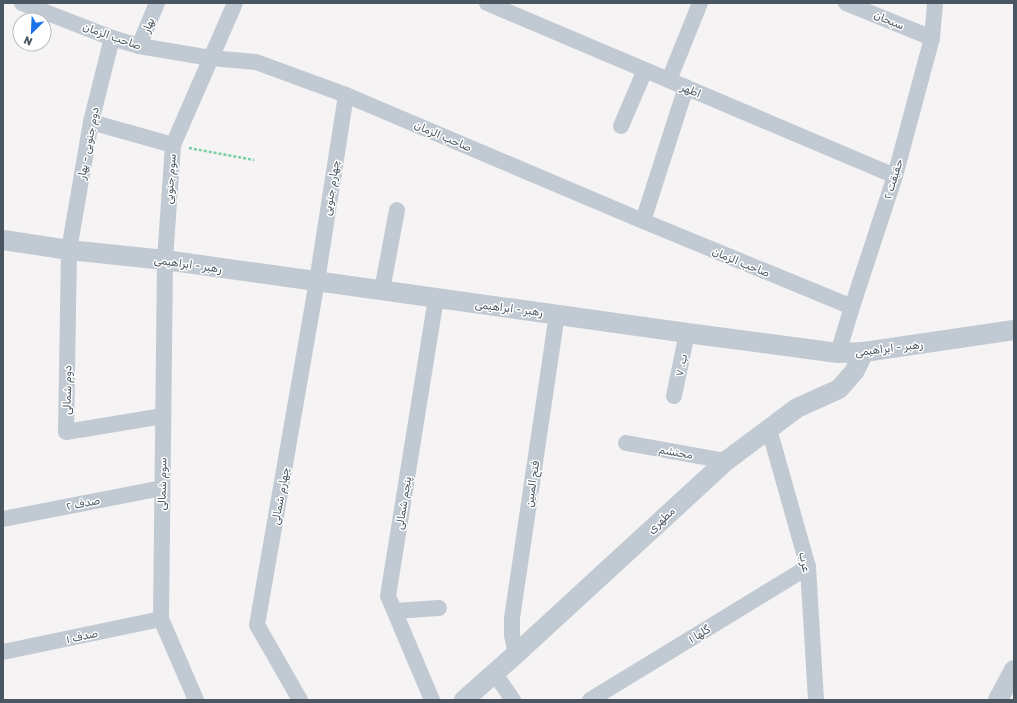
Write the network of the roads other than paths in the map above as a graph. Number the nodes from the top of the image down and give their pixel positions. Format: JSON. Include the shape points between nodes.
{"nodes":[{"id":1,"x":22,"y":3,"type":"edge"},
{"id":2,"x":157,"y":3,"type":"edge"},
{"id":3,"x":235,"y":3,"type":"edge"},
{"id":4,"x":487,"y":3,"type":"edge"},
{"id":5,"x":700,"y":3,"type":"edge"},
{"id":6,"x":846,"y":3,"type":"edge"},
{"id":7,"x":935,"y":3,"type":"edge"},
{"id":8,"x":112,"y":38,"type":"junction"},
{"id":9,"x":932,"y":38,"type":"junction"},
{"id":10,"x":139,"y":46,"type":"junction"},
{"id":11,"x":211,"y":58,"type":"junction"},
{"id":12,"x":645,"y":70,"type":"junction"},
{"id":13,"x":669,"y":80,"type":"junction"},
{"id":14,"x":686,"y":87,"type":"junction"},
{"id":15,"x":346,"y":95,"type":"junction"},
{"id":16,"x":91,"y":122,"type":"junction"},
{"id":17,"x":621,"y":126,"type":"dead end"},
{"id":18,"x":173,"y":145,"type":"junction"},
{"id":19,"x":895,"y":176,"type":"junction"},
{"id":20,"x":396,"y":210,"type":"dead end"},
{"id":21,"x":642,"y":222,"type":"junction"},
{"id":22,"x":3,"y":240,"type":"edge"},
{"id":23,"x":70,"y":250,"type":"junction"},
{"id":24,"x":164,"y":260,"type":"junction"},
{"id":25,"x":316,"y":281,"type":"junction"},
{"id":26,"x":382,"y":290,"type":"junction"},
{"id":27,"x":436,"y":298,"type":"junction"},
{"id":28,"x":852,"y":308,"type":"junction"},
{"id":29,"x":557,"y":314,"type":"junction"},
{"id":30,"x":1014,"y":330,"type":"edge"},
{"id":31,"x":687,"y":333,"type":"junction"},
{"id":32,"x":864,"y":352,"type":"junction"},
{"id":33,"x":838,"y":353,"type":"junction"},
{"id":34,"x":674,"y":396,"type":"dead end"},
{"id":35,"x":163,"y":416,"type":"junction"},
{"id":36,"x":769,"y":429,"type":"junction"},
{"id":37,"x":626,"y":443,"type":"dead end"},
{"id":38,"x":726,"y":460,"type":"junction"},
{"id":39,"x":162,"y":488,"type":"junction"},
{"id":40,"x":3,"y":519,"type":"edge"},
{"id":41,"x":808,"y":567,"type":"junction"},
{"id":42,"x":439,"y":608,"type":"dead end"},
{"id":43,"x":395,"y":611,"type":"junction"},
{"id":44,"x":161,"y":619,"type":"junction"},
{"id":45,"x":3,"y":652,"type":"edge"},
{"id":46,"x":516,"y":654,"type":"junction"},
{"id":47,"x":1014,"y":670,"type":"edge"},
{"id":48,"x":495,"y":674,"type":"junction"},
{"id":49,"x":814,"y":699,"type":"edge"},
{"id":50,"x":196,"y":700,"type":"edge"},
{"id":51,"x":300,"y":700,"type":"edge"},
{"id":52,"x":432,"y":700,"type":"edge"},
{"id":53,"x":464,"y":700,"type":"edge"},
{"id":54,"x":513,"y":700,"type":"edge"},
{"id":55,"x":590,"y":700,"type":"edge"},
{"id":56,"x":998,"y":700,"type":"edge"}],
"edges":[{"from":1,"to":8,"type":"street","name":"صاحب الزمان"},
{"from":2,"to":10,"type":"street","name":"بهار"},
{"from":3,"to":11,"type":"street","name":"سوم جنوبی"},
{"from":4,"to":12,"type":"street","name":"اطهر"},
{"from":5,"to":13,"type":"street"},
{"from":6,"to":9,"type":"street","name":"سبحان"},
{"from":7,"to":9,"type":"street","name":"حقیقت ۲"},
{"from":8,"to":10,"type":"street","name":"صاحب الزمان"},
{"from":8,"to":16,"type":"street","name":"دوم جنوبی - بهار"},
{"from":9,"to":19,"type":"street","name":"حقیقت ۲"},
{"from":10,"to":11,"type":"street","name":"صاحب الزمان"},
{"from":11,"to":15,"type":"street","name":"صاحب الزمان","via":[[256,62]]},
{"from":11,"to":18,"type":"street","name":"سوم جنوبی"},
{"from":12,"to":13,"type":"street","name":"اطهر"},
{"from":12,"to":17,"type":"street"},
{"from":13,"to":14,"type":"street","name":"اطهر"},
{"from":14,"to":19,"type":"street","name":"اطهر"},
{"from":14,"to":21,"type":"street"},
{"from":15,"to":21,"type":"street","name":"صاحب الزمان"},
{"from":15,"to":25,"type":"street","name":"چهارم جنوبی"},
{"from":16,"to":18,"type":"street"},
{"from":16,"to":23,"type":"street","name":"دوم جنوبی - بهار"},
{"from":18,"to":24,"type":"street","name":"سوم جنوبی"},
{"from":19,"to":28,"type":"street","name":"حقیقت ۲"},
{"from":20,"to":26,"type":"street"},
{"from":21,"to":28,"type":"street","name":"صاحب الزمان"},
{"from":22,"to":23,"type":"street","name":"رهبر - ابراهیمی"},
{"from":23,"to":24,"type":"street","name":"رهبر - ابراهیمی"},
{"from":23,"to":35,"type":"street","name":"دوم شمالی","via":[[66,432]]},
{"from":24,"to":25,"type":"street","name":"رهبر - ابراهیمی"},
{"from":24,"to":35,"type":"street","name":"سوم شمالی"},
{"from":25,"to":26,"type":"street","name":"رهبر - ابراهیمی"},
{"from":25,"to":51,"type":"street","name":"چهارم شمالی","via":[[257,625]]},
{"from":26,"to":27,"type":"street","name":"رهبر - ابراهیمی"},
{"from":27,"to":29,"type":"street","name":"رهبر - ابراهیمی"},
{"from":27,"to":43,"type":"street","name":"پنجم شمالی","via":[[388,596]]},
{"from":28,"to":33,"type":"street","name":"حقیقت ۲"},
{"from":29,"to":31,"type":"street","name":"رهبر - ابراهیمی"},
{"from":29,"to":46,"type":"street","name":"فتح المبین","via":[[512,618]]},
{"from":30,"to":32,"type":"street","name":"رهبر - ابراهیمی"},
{"from":31,"to":33,"type":"street","name":"رهبر - ابراهیمی"},
{"from":31,"to":34,"type":"street","name":"ب. ۷"},
{"from":32,"to":33,"type":"street","name":"رهبر - ابراهیمی"},
{"from":32,"to":36,"type":"street","name":"مطهری","via":[[854,372],[839,389],[797,408]]},
{"from":35,"to":39,"type":"street","name":"سوم شمالی"},
{"from":36,"to":38,"type":"street","name":"مطهری"},
{"from":36,"to":41,"type":"street","name":"عرب"},
{"from":37,"to":38,"type":"street","name":"محتشم"},
{"from":38,"to":46,"type":"street","name":"مطهری"},
{"from":39,"to":40,"type":"street","name":"صدف ۲"},
{"from":39,"to":44,"type":"street","name":"سوم شمالی"},
{"from":41,"to":49,"type":"street","name":"عرب"},
{"from":41,"to":55,"type":"street","name":"گلها ۱"},
{"from":42,"to":43,"type":"street"},
{"from":43,"to":52,"type":"street","name":"پنجم شمالی"},
{"from":44,"to":45,"type":"street","name":"صدف ۱"},
{"from":44,"to":50,"type":"street","name":"سوم شمالی"},
{"from":46,"to":48,"type":"street","name":"مطهری"},
{"from":47,"to":56,"type":"street"},
{"from":48,"to":53,"type":"street","name":"مطهری"},
{"from":48,"to":54,"type":"street"}]}
